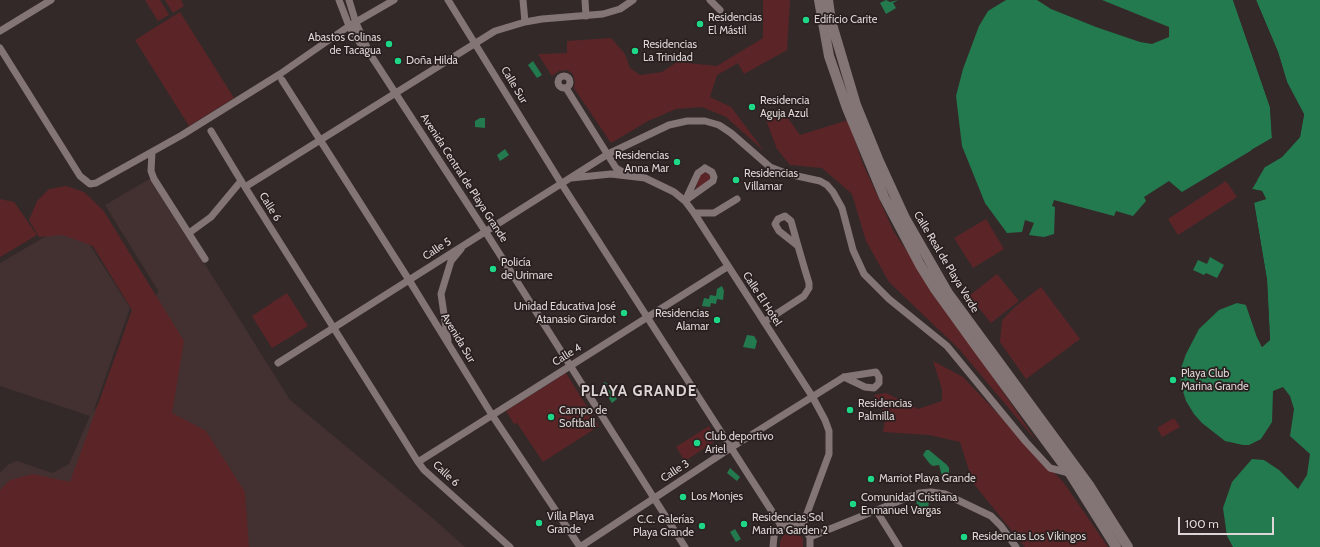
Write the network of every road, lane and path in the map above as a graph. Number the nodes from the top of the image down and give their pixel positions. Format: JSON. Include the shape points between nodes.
{"nodes":[{"id":1,"x":50,"y":0,"type":"edge"},
{"id":2,"x":339,"y":0,"type":"edge"},
{"id":3,"x":349,"y":0,"type":"edge"},
{"id":4,"x":394,"y":0,"type":"edge"},
{"id":5,"x":448,"y":0,"type":"edge"},
{"id":6,"x":523,"y":0,"type":"edge"},
{"id":7,"x":585,"y":0,"type":"edge"},
{"id":8,"x":632,"y":0,"type":"edge"},
{"id":9,"x":710,"y":0,"type":"edge"},
{"id":10,"x":819,"y":0,"type":"edge"},
{"id":11,"x":828,"y":0,"type":"edge"},
{"id":12,"x":720,"y":10,"type":"dead end"},
{"id":13,"x":586,"y":16,"type":"junction"},
{"id":14,"x":356,"y":22,"type":"junction"},
{"id":15,"x":525,"y":22,"type":"junction"},
{"id":16,"x":350,"y":26,"type":"junction"},
{"id":17,"x":0,"y":31,"type":"edge"},
{"id":18,"x":358,"y":34,"type":"junction"},
{"id":19,"x":475,"y":42,"type":"junction"},
{"id":20,"x":0,"y":48,"type":"edge"},
{"id":21,"x":282,"y":80,"type":"dead end"},
{"id":22,"x":566,"y":88,"type":"dead end"},
{"id":23,"x":395,"y":92,"type":"junction"},
{"id":24,"x":851,"y":106,"type":"junction"},
{"id":25,"x":211,"y":131,"type":"dead end"},
{"id":26,"x":319,"y":140,"type":"junction"},
{"id":27,"x":152,"y":152,"type":"junction"},
{"id":28,"x":608,"y":154,"type":"junction"},
{"id":29,"x":628,"y":175,"type":"junction"},
{"id":30,"x":564,"y":181,"type":"junction"},
{"id":31,"x":243,"y":184,"type":"junction"},
{"id":32,"x":737,"y":199,"type":"dead end"},
{"id":33,"x":685,"y":201,"type":"junction"},
{"id":34,"x":694,"y":213,"type":"junction"},
{"id":35,"x":486,"y":231,"type":"junction"},
{"id":36,"x":188,"y":233,"type":"junction"},
{"id":37,"x":465,"y":244,"type":"junction"},
{"id":38,"x":798,"y":246,"type":"dead end"},
{"id":39,"x":205,"y":259,"type":"dead end"},
{"id":40,"x":727,"y":266,"type":"junction"},
{"id":41,"x":409,"y":280,"type":"junction"},
{"id":42,"x":647,"y":317,"type":"junction"},
{"id":43,"x":764,"y":322,"type":"junction"},
{"id":44,"x":333,"y":327,"type":"junction"},
{"id":45,"x":449,"y":345,"type":"junction"},
{"id":46,"x":278,"y":363,"type":"dead end"},
{"id":47,"x":570,"y":366,"type":"junction"},
{"id":48,"x":844,"y":377,"type":"dead end"},
{"id":49,"x":812,"y":396,"type":"junction"},
{"id":50,"x":492,"y":415,"type":"junction"},
{"id":51,"x":732,"y":447,"type":"junction"},
{"id":52,"x":418,"y":462,"type":"junction"},
{"id":53,"x":1076,"y":474,"type":"junction"},
{"id":54,"x":1086,"y":488,"type":"junction"},
{"id":55,"x":654,"y":498,"type":"junction"},
{"id":56,"x":876,"y":510,"type":"junction"},
{"id":57,"x":782,"y":527,"type":"junction"},
{"id":58,"x":802,"y":527,"type":"junction"},
{"id":59,"x":810,"y":537,"type":"junction"},
{"id":60,"x":510,"y":547,"type":"edge"},
{"id":61,"x":580,"y":547,"type":"edge"},
{"id":62,"x":685,"y":547,"type":"edge"},
{"id":63,"x":773,"y":547,"type":"edge"},
{"id":64,"x":810,"y":547,"type":"edge"},
{"id":65,"x":899,"y":547,"type":"edge"},
{"id":66,"x":1016,"y":547,"type":"edge"},
{"id":67,"x":1116,"y":547,"type":"edge"},
{"id":68,"x":1128,"y":547,"type":"edge"}],
"edges":[{"from":1,"to":17,"type":"street"},
{"from":2,"to":16,"type":"street"},
{"from":3,"to":14,"type":"street","name":"Avenida Central de Playa Grande"},
{"from":4,"to":14,"type":"street"},
{"from":5,"to":19,"type":"street","name":"Calle Sur"},
{"from":6,"to":15,"type":"street"},
{"from":7,"to":13,"type":"street"},
{"from":8,"to":13,"type":"street","name":"Calle 6","via":[[614,11]]},
{"from":9,"to":12,"type":"street"},
{"from":10,"to":24,"type":"street","name":"Calle Real de Playa Verde","via":[[829,56]]},
{"from":11,"to":24,"type":"street","name":"Calle Real de Playa Verde"},
{"from":13,"to":15,"type":"street","name":"Calle 6"},
{"from":14,"to":16,"type":"street"},
{"from":14,"to":18,"type":"street","name":"Avenida Central de Playa Grande"},
{"from":15,"to":19,"type":"street","name":"Calle 6","via":[[495,30]]},
{"from":16,"to":18,"type":"street"},
{"from":16,"to":27,"type":"street","via":[[280,74]]},
{"from":18,"to":23,"type":"street","name":"Avenida Central de Playa Grande","via":[[366,42],[367,48]]},
{"from":19,"to":23,"type":"street","name":"Calle 6"},
{"from":19,"to":30,"type":"street","name":"Calle Sur"},
{"from":20,"to":27,"type":"street","via":[[85,182],[96,183]]},
{"from":21,"to":26,"type":"street","name":"Avenida Sur"},
{"from":22,"to":28,"type":"street"},
{"from":23,"to":26,"type":"street","name":"Calle 6"},
{"from":23,"to":35,"type":"street","name":"Avenida Central de Playa Grande"},
{"from":24,"to":53,"type":"street","name":"Calle Real de Playa Verde","via":[[889,195],[925,264],[968,328]]},
{"from":25,"to":31,"type":"street"},
{"from":26,"to":31,"type":"street","name":"Calle 6"},
{"from":26,"to":41,"type":"street","name":"Avenida Sur"},
{"from":27,"to":36,"type":"street","via":[[151,171],[154,179]]},
{"from":28,"to":29,"type":"street","via":[[616,168]]},
{"from":28,"to":30,"type":"street","name":"Calle 5"},
{"from":28,"to":53,"type":"street","name":"Calle 5","via":[[670,125],[687,121],[705,121],[719,125],[731,133],[770,167],[827,185],[834,192],[842,208],[853,250],[864,274],[947,346],[994,405],[1050,468]]},
{"from":29,"to":30,"type":"street","name":"Calle El Hotel","via":[[602,174]]},
{"from":29,"to":33,"type":"street","name":"Calle El Hotel","via":[[645,178],[663,186]]},
{"from":30,"to":35,"type":"street","name":"Calle 5"},
{"from":30,"to":42,"type":"street","name":"Calle Sur"},
{"from":31,"to":36,"type":"street","via":[[211,217]]},
{"from":31,"to":44,"type":"street","name":"Calle 6"},
{"from":32,"to":34,"type":"street","via":[[714,213]]},
{"from":33,"to":33,"type":"street","via":[[713,182],[714,175],[711,170],[705,168],[699,171]]},
{"from":33,"to":34,"type":"street","name":"Calle El Hotel"},
{"from":34,"to":40,"type":"street","name":"Calle El Hotel"},
{"from":35,"to":37,"type":"street","name":"Calle 5"},
{"from":35,"to":47,"type":"street","name":"Avenida Central de Playa Grande"},
{"from":36,"to":39,"type":"street"},
{"from":37,"to":41,"type":"street","name":"Calle 5"},
{"from":37,"to":45,"type":"street","via":[[451,261],[440,294]]},
{"from":38,"to":43,"type":"street","via":[[809,290]]},
{"from":40,"to":42,"type":"street","name":"Calle 4"},
{"from":40,"to":43,"type":"street","name":"Calle El Hotel"},
{"from":41,"to":44,"type":"street","name":"Calle 5"},
{"from":41,"to":45,"type":"street","name":"Avenida Sur"},
{"from":42,"to":47,"type":"street","name":"Calle 4"},
{"from":42,"to":51,"type":"street","name":"Calle Sur"},
{"from":43,"to":49,"type":"street","name":"Calle El Hotel"},
{"from":44,"to":46,"type":"street","name":"Calle 5"},
{"from":44,"to":52,"type":"street","name":"Calle 6"},
{"from":45,"to":50,"type":"street","name":"Avenida Sur"},
{"from":47,"to":50,"type":"street","name":"Calle 4"},
{"from":47,"to":55,"type":"street","name":"Avenida Central de Playa Grande"},
{"from":48,"to":49,"type":"street","name":"Calle 3"},
{"from":49,"to":51,"type":"street","name":"Calle 3"},
{"from":49,"to":58,"type":"street","name":"Calle El Hotel","via":[[825,420],[830,445],[827,465]]},
{"from":50,"to":52,"type":"street","name":"Calle 4"},
{"from":50,"to":61,"type":"street","name":"Avenida Sur"},
{"from":51,"to":55,"type":"street","name":"Calle 3"},
{"from":51,"to":57,"type":"street","name":"Calle Sur"},
{"from":52,"to":60,"type":"street","name":"Calle 6"},
{"from":53,"to":54,"type":"street","name":"Calle Real de Playa Verde"},
{"from":54,"to":67,"type":"street","name":"Calle Real de Playa Verde"},
{"from":54,"to":68,"type":"street","name":"Calle Real de Playa Verde"},
{"from":55,"to":61,"type":"street","name":"Calle 3"},
{"from":55,"to":62,"type":"street","name":"Avenida Central de Playa Grande"},
{"from":56,"to":59,"type":"street"},
{"from":56,"to":65,"type":"street"},
{"from":56,"to":66,"type":"street","via":[[919,493],[945,494],[995,518]]},
{"from":57,"to":58,"type":"street","via":[[792,524]]},
{"from":57,"to":63,"type":"street","via":[[774,536]]},
{"from":58,"to":59,"type":"street"},
{"from":59,"to":64,"type":"street"}]}
